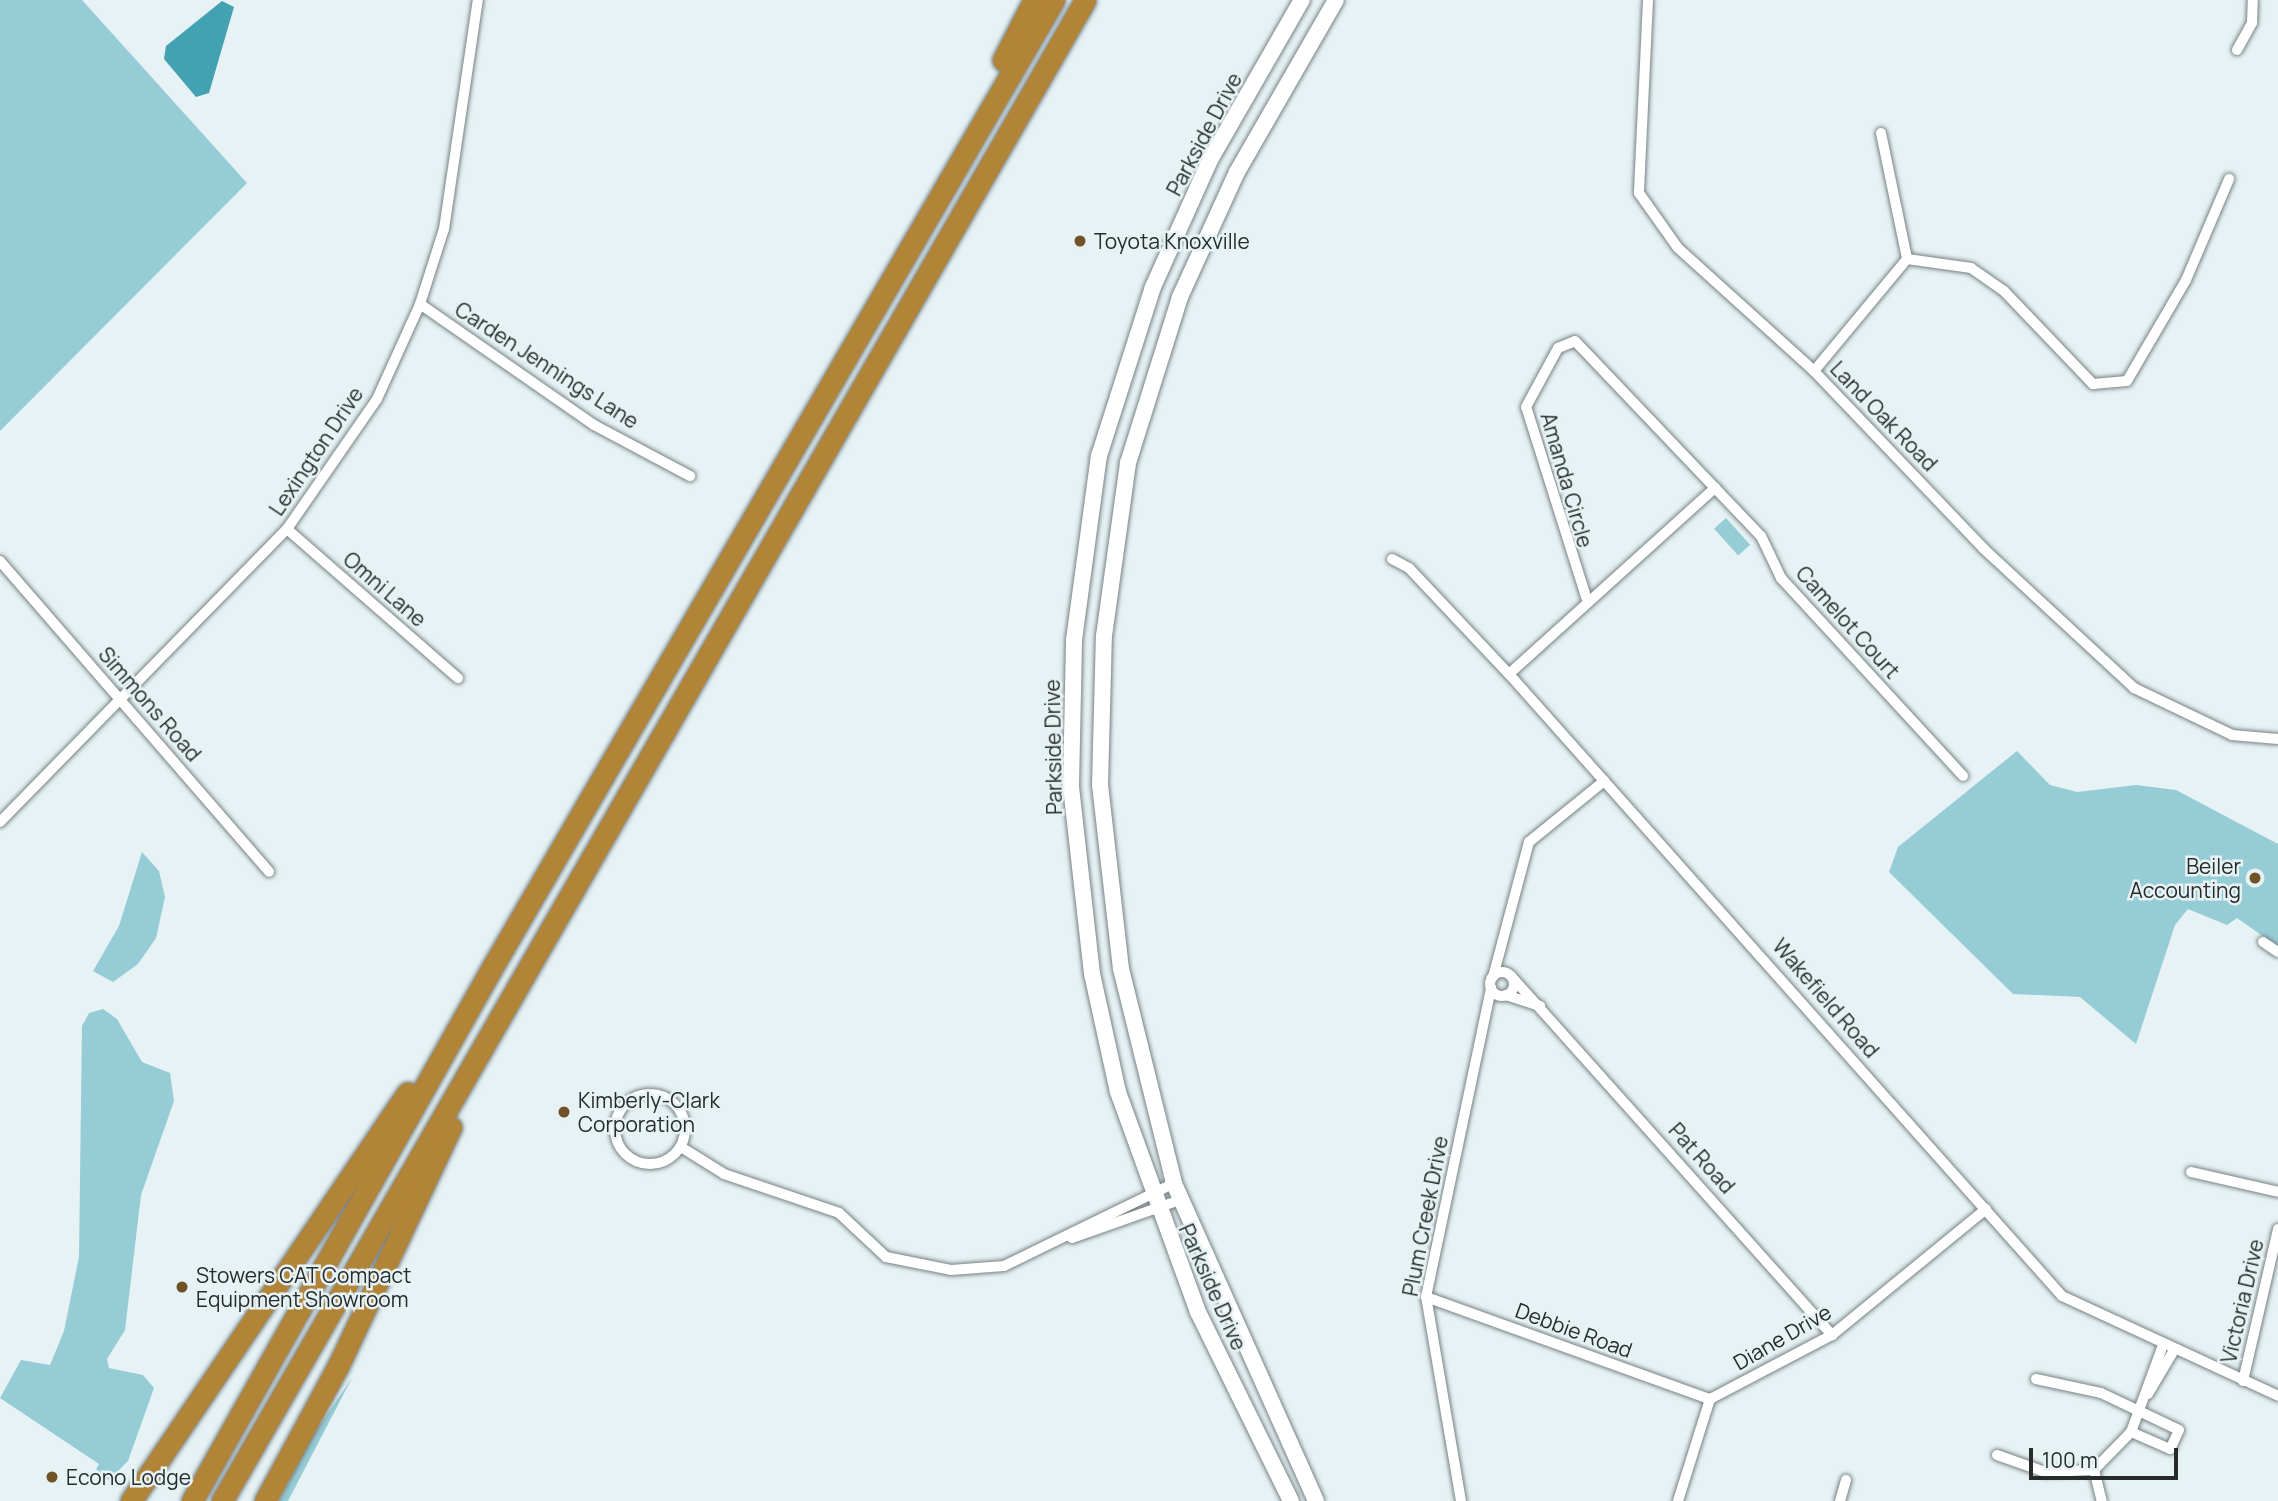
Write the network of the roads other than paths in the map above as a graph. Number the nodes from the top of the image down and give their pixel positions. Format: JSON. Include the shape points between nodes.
{"nodes":[{"id":1,"x":478,"y":0,"type":"edge"},
{"id":2,"x":1034,"y":0,"type":"edge"},
{"id":3,"x":1054,"y":0,"type":"edge"},
{"id":4,"x":1085,"y":0,"type":"edge"},
{"id":5,"x":1301,"y":0,"type":"edge"},
{"id":6,"x":1336,"y":0,"type":"edge"},
{"id":7,"x":1648,"y":0,"type":"edge"},
{"id":8,"x":2253,"y":0,"type":"edge"},
{"id":9,"x":2236,"y":50,"type":"dead end"},
{"id":10,"x":1881,"y":133,"type":"dead end"},
{"id":11,"x":2229,"y":179,"type":"dead end"},
{"id":12,"x":1907,"y":259,"type":"junction"},
{"id":13,"x":900,"y":262,"type":"junction"},
{"id":14,"x":420,"y":304,"type":"junction"},
{"id":15,"x":1814,"y":371,"type":"junction"},
{"id":16,"x":691,"y":476,"type":"dead end"},
{"id":17,"x":1715,"y":488,"type":"junction"},
{"id":18,"x":287,"y":529,"type":"junction"},
{"id":19,"x":1392,"y":559,"type":"dead end"},
{"id":20,"x":0,"y":561,"type":"edge"},
{"id":21,"x":1587,"y":600,"type":"junction"},
{"id":22,"x":1509,"y":674,"type":"junction"},
{"id":23,"x":458,"y":678,"type":"dead end"},
{"id":24,"x":120,"y":698,"type":"junction"},
{"id":25,"x":2278,"y":739,"type":"edge"},
{"id":26,"x":1964,"y":776,"type":"dead end"},
{"id":27,"x":1604,"y":781,"type":"junction"},
{"id":28,"x":0,"y":822,"type":"edge"},
{"id":29,"x":270,"y":872,"type":"dead end"},
{"id":30,"x":2263,"y":942,"type":"dead end"},
{"id":31,"x":1501,"y":949,"type":"junction"},
{"id":32,"x":2278,"y":952,"type":"edge"},
{"id":33,"x":533,"y":962,"type":"junction"},
{"id":34,"x":489,"y":973,"type":"junction"},
{"id":35,"x":1510,"y":975,"type":"junction"},
{"id":36,"x":1492,"y":982,"type":"junction"},
{"id":37,"x":1504,"y":996,"type":"junction"},
{"id":38,"x":1542,"y":1007,"type":"junction"},
{"id":39,"x":1486,"y":1021,"type":"junction"},
{"id":40,"x":681,"y":1147,"type":"junction"},
{"id":41,"x":2191,"y":1172,"type":"dead end"},
{"id":42,"x":1174,"y":1183,"type":"junction"},
{"id":43,"x":2278,"y":1192,"type":"edge"},
{"id":44,"x":1180,"y":1200,"type":"junction"},
{"id":45,"x":1154,"y":1201,"type":"junction"},
{"id":46,"x":1986,"y":1209,"type":"junction"},
{"id":47,"x":2278,"y":1229,"type":"edge"},
{"id":48,"x":1426,"y":1297,"type":"junction"},
{"id":49,"x":1832,"y":1335,"type":"junction"},
{"id":50,"x":2168,"y":1348,"type":"junction"},
{"id":51,"x":2036,"y":1379,"type":"dead end"},
{"id":52,"x":2243,"y":1381,"type":"junction"},
{"id":53,"x":2278,"y":1396,"type":"edge"},
{"id":54,"x":1710,"y":1399,"type":"junction"},
{"id":55,"x":2141,"y":1410,"type":"junction"},
{"id":56,"x":2131,"y":1432,"type":"junction"},
{"id":57,"x":1997,"y":1455,"type":"dead end"},
{"id":58,"x":2095,"y":1470,"type":"junction"},
{"id":59,"x":1846,"y":1480,"type":"dead end"},
{"id":60,"x":131,"y":1501,"type":"edge"},
{"id":61,"x":192,"y":1501,"type":"edge"},
{"id":62,"x":222,"y":1501,"type":"edge"},
{"id":63,"x":265,"y":1501,"type":"edge"},
{"id":64,"x":1291,"y":1501,"type":"edge"},
{"id":65,"x":1316,"y":1501,"type":"edge"},
{"id":66,"x":1461,"y":1501,"type":"edge"},
{"id":67,"x":1678,"y":1501,"type":"edge"},
{"id":68,"x":1840,"y":1501,"type":"edge"},
{"id":69,"x":2102,"y":1501,"type":"edge"}],
"edges":[{"from":1,"to":14,"type":"street","name":"Lexington Drive","via":[[444,229]]},
{"from":2,"to":13,"type":"highway"},
{"from":3,"to":13,"type":"highway"},
{"from":4,"to":33,"type":"highway"},
{"from":5,"to":45,"type":"street","name":"Parkside Drive","via":[[1211,158],[1153,287],[1089,500],[1074,640],[1071,786],[1092,974],[1118,1092]]},
{"from":6,"to":42,"type":"street","name":"Parkside Drive","via":[[1237,172],[1181,297],[1118,505],[1104,642],[1100,785],[1121,969]]},
{"from":7,"to":15,"type":"street","name":"Land Oak Road","via":[[1639,193],[1678,248]]},
{"from":8,"to":9,"type":"street","via":[[2252,23]]},
{"from":10,"to":12,"type":"street"},
{"from":11,"to":12,"type":"street","via":[[2186,279],[2127,381],[2093,384],[2004,291],[1971,268]]},
{"from":12,"to":15,"type":"street"},
{"from":13,"to":34,"type":"highway"},
{"from":14,"to":16,"type":"street","name":"Carden Jennings Lane","via":[[594,425]]},
{"from":14,"to":18,"type":"street","name":"Lexington Drive","via":[[377,399]]},
{"from":15,"to":25,"type":"street","name":"Land Oak Road","via":[[1984,549],[2134,688],[2232,736]]},
{"from":17,"to":21,"type":"street"},
{"from":17,"to":21,"type":"street","name":"Amanda Circle","via":[[1581,342],[1563,343],[1526,407]]},
{"from":17,"to":26,"type":"street","name":"Camelot Court","via":[[1770,547],[1781,578]]},
{"from":18,"to":23,"type":"street","name":"Omni Lane"},
{"from":18,"to":24,"type":"street","name":"Lexington Drive"},
{"from":19,"to":22,"type":"street","name":"Wakefield Road","via":[[1409,568]]},
{"from":20,"to":24,"type":"street","name":"Simmons Road"},
{"from":21,"to":22,"type":"street"},
{"from":22,"to":27,"type":"street","name":"Wakefield Road"},
{"from":24,"to":28,"type":"street","name":"Lexington Drive"},
{"from":24,"to":29,"type":"street","name":"Simmons Road"},
{"from":27,"to":31,"type":"street","name":"Plum Creek Drive","via":[[1529,842],[1519,861]]},
{"from":27,"to":46,"type":"street","name":"Wakefield Road"},
{"from":30,"to":32,"type":"street"},
{"from":31,"to":35,"type":"street","name":"Plum Creek Drive"},
{"from":31,"to":36,"type":"street","name":"Plum Creek Drive"},
{"from":33,"to":62,"type":"highway"},
{"from":33,"to":63,"type":"highway","via":[[339,1364]]},
{"from":34,"to":60,"type":"highway"},
{"from":34,"to":61,"type":"highway"},
{"from":35,"to":36,"type":"street"},
{"from":35,"to":37,"type":"street","name":"Plum Creek Drive","via":[[1514,986]]},
{"from":35,"to":38,"type":"street","name":"Pat Road"},
{"from":36,"to":37,"type":"street"},
{"from":36,"to":39,"type":"street","name":"Plum Creek Drive"},
{"from":37,"to":38,"type":"street"},
{"from":37,"to":39,"type":"street","name":"Plum Creek Drive"},
{"from":38,"to":49,"type":"street","name":"Pat Road"},
{"from":39,"to":48,"type":"street","name":"Plum Creek Drive"},
{"from":40,"to":40,"type":"street","via":[[686,1125],[668,1098],[635,1096],[619,1112],[619,1146],[637,1162],[662,1163]]},
{"from":40,"to":45,"type":"street","via":[[724,1174],[839,1213],[886,1257],[951,1270],[1004,1266]]},
{"from":41,"to":43,"type":"street"},
{"from":42,"to":44,"type":"street","name":"Parkside Drive"},
{"from":42,"to":45,"type":"street"},
{"from":44,"to":45,"type":"street"},
{"from":44,"to":65,"type":"street","name":"Parkside Drive"},
{"from":45,"to":64,"type":"street","name":"Parkside Drive","via":[[1198,1312]]},
{"from":46,"to":49,"type":"street","name":"Diane Drive"},
{"from":46,"to":50,"type":"street","name":"Wakefield Road","via":[[2062,1296]]},
{"from":47,"to":52,"type":"street","name":"Victoria Drive"},
{"from":48,"to":54,"type":"street","name":"Debbie Road"},
{"from":48,"to":66,"type":"street","name":"Plum Creek Drive"},
{"from":49,"to":54,"type":"street","name":"Diane Drive"},
{"from":50,"to":52,"type":"street","name":"Wakefield Road"},
{"from":50,"to":55,"type":"street"},
{"from":51,"to":55,"type":"street","via":[[2066,1382]]},
{"from":52,"to":53,"type":"street","name":"Wakefield Road"},
{"from":54,"to":67,"type":"street"},
{"from":55,"to":56,"type":"street"},
{"from":55,"to":56,"type":"street","via":[[2179,1430],[2169,1449]]},
{"from":56,"to":58,"type":"street"},
{"from":57,"to":58,"type":"street","via":[[2045,1472]]},
{"from":58,"to":69,"type":"street"},
{"from":59,"to":68,"type":"street"}]}
